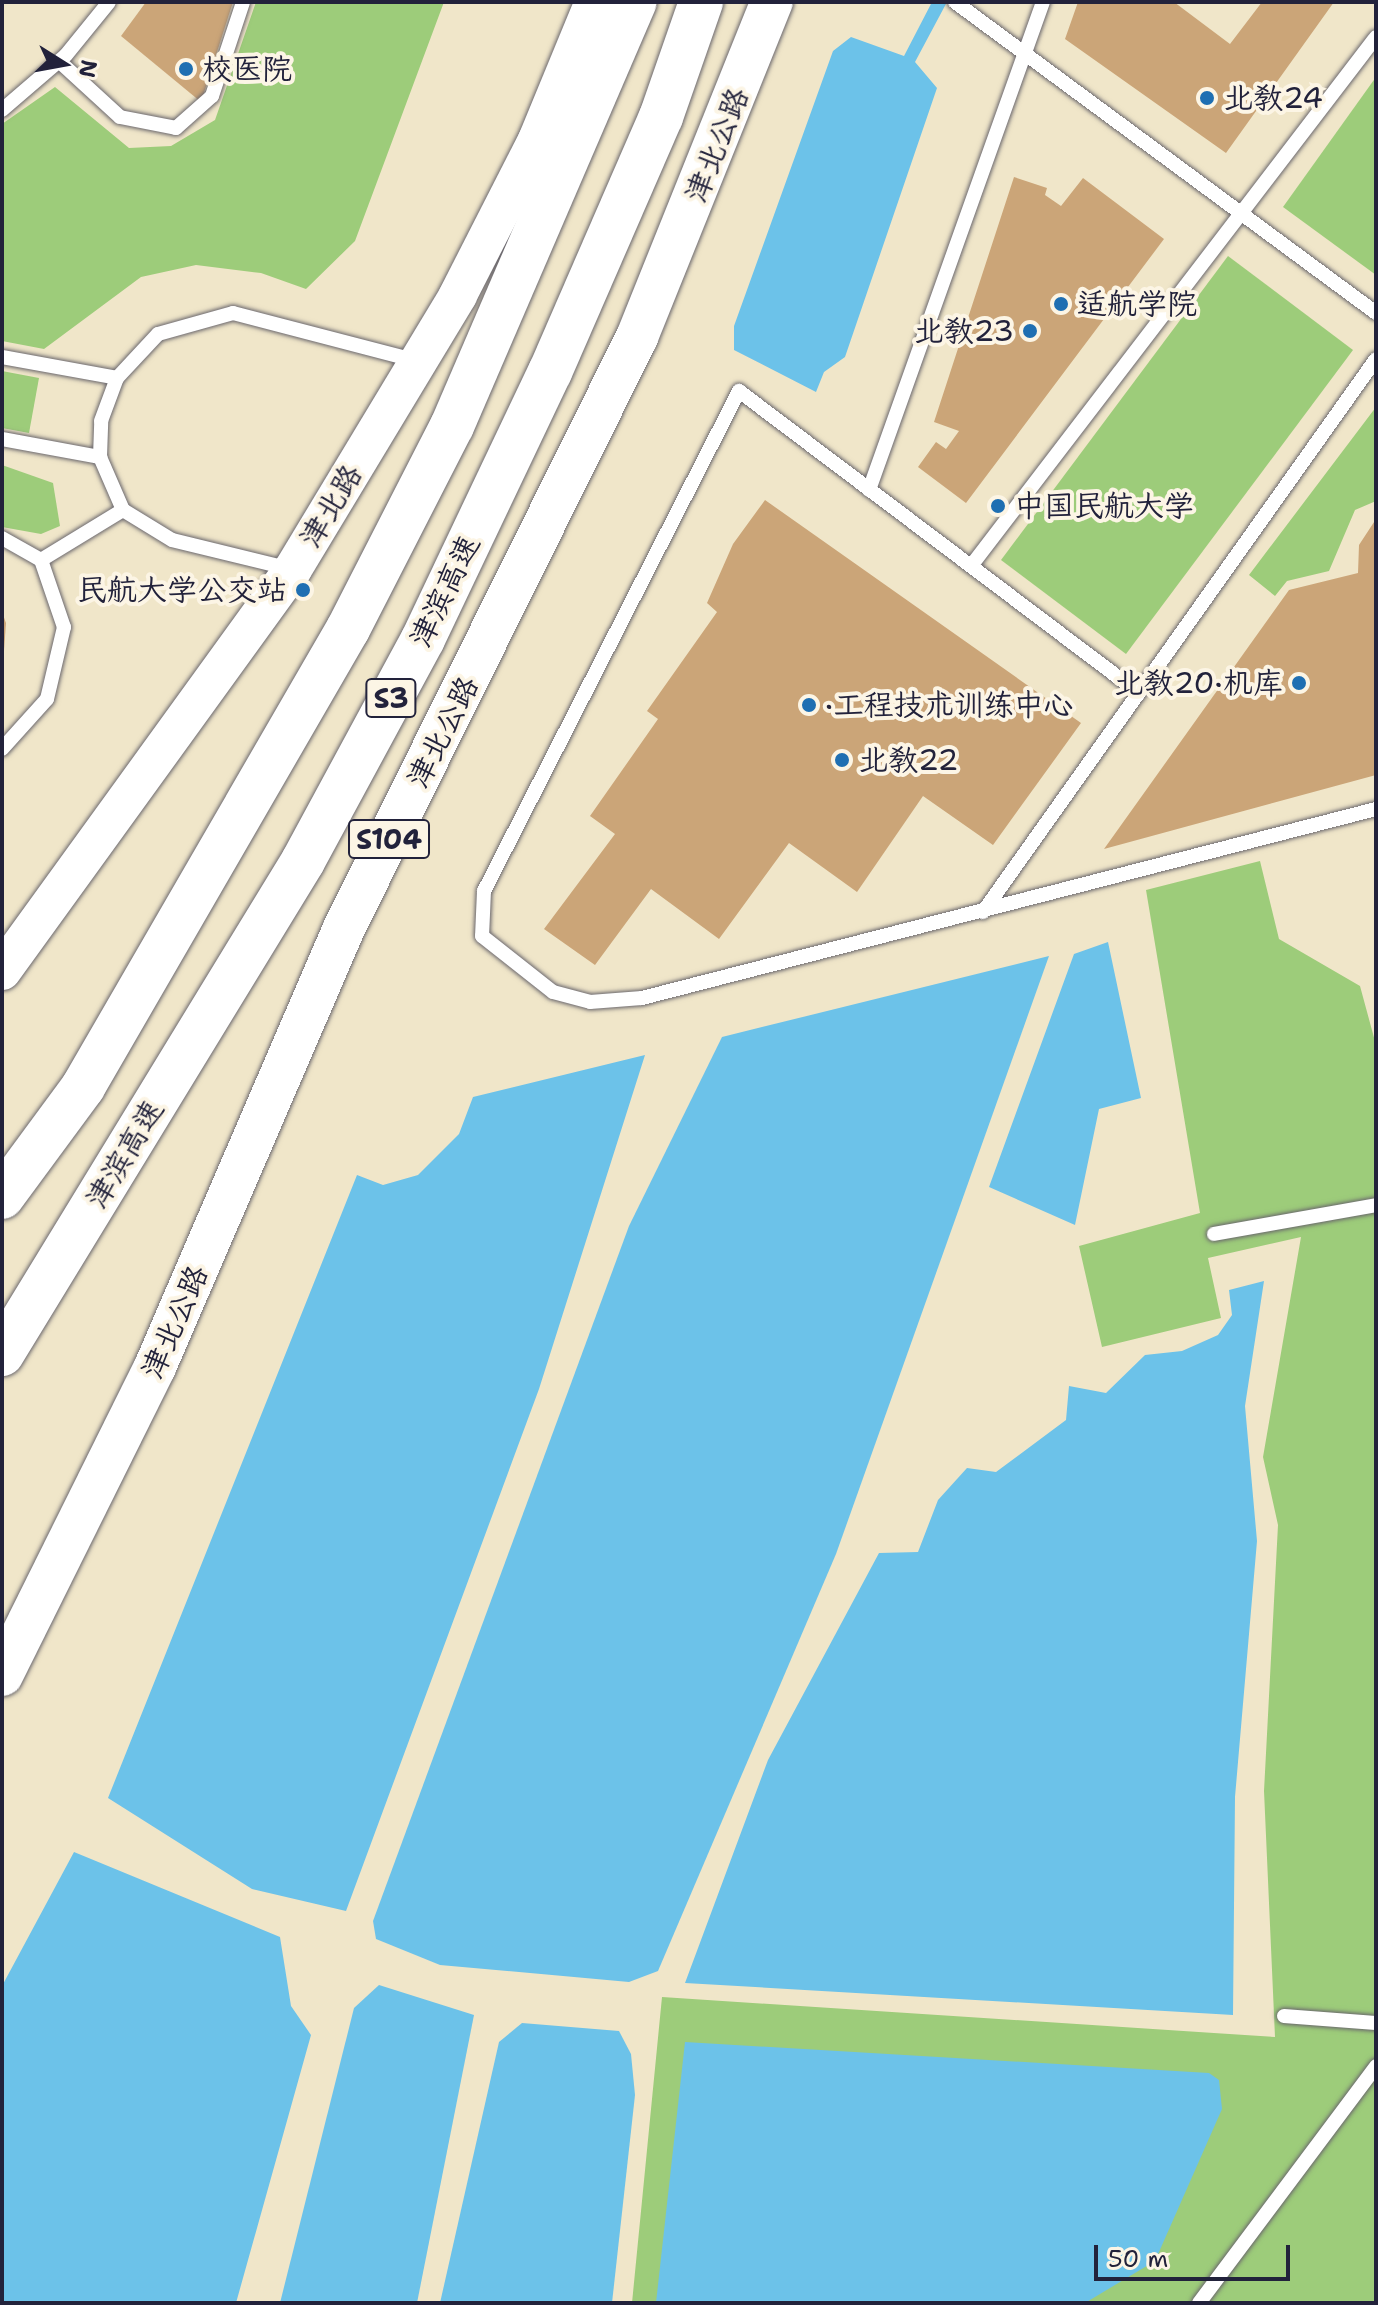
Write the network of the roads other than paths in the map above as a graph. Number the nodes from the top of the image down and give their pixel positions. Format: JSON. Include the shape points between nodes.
{"nodes":[{"id":1,"x":109,"y":2,"type":"edge"},
{"id":2,"x":243,"y":2,"type":"edge"},
{"id":3,"x":594,"y":2,"type":"edge"},
{"id":4,"x":635,"y":2,"type":"edge"},
{"id":5,"x":701,"y":2,"type":"edge"},
{"id":6,"x":757,"y":2,"type":"edge"},
{"id":7,"x":772,"y":2,"type":"edge"},
{"id":8,"x":955,"y":2,"type":"edge"},
{"id":9,"x":1043,"y":2,"type":"edge"},
{"id":10,"x":1376,"y":37,"type":"edge"},
{"id":11,"x":1029,"y":52,"type":"junction"},
{"id":12,"x":60,"y":62,"type":"junction"},
{"id":13,"x":2,"y":110,"type":"edge"},
{"id":14,"x":1240,"y":214,"type":"junction"},
{"id":15,"x":1376,"y":313,"type":"edge"},
{"id":16,"x":2,"y":357,"type":"edge"},
{"id":17,"x":1376,"y":359,"type":"edge"},
{"id":18,"x":419,"y":361,"type":"junction"},
{"id":19,"x":117,"y":378,"type":"junction"},
{"id":20,"x":2,"y":439,"type":"edge"},
{"id":21,"x":100,"y":457,"type":"junction"},
{"id":22,"x":869,"y":490,"type":"junction"},
{"id":23,"x":123,"y":510,"type":"junction"},
{"id":24,"x":2,"y":538,"type":"edge"},
{"id":25,"x":41,"y":560,"type":"junction"},
{"id":26,"x":971,"y":566,"type":"junction"},
{"id":27,"x":293,"y":569,"type":"junction"},
{"id":28,"x":1139,"y":693,"type":"junction"},
{"id":29,"x":2,"y":749,"type":"edge"},
{"id":30,"x":1376,"y":809,"type":"edge"},
{"id":31,"x":983,"y":912,"type":"junction"},
{"id":32,"x":2,"y":971,"type":"edge"},
{"id":33,"x":2,"y":1197,"type":"edge"},
{"id":34,"x":1376,"y":1205,"type":"edge"},
{"id":35,"x":1214,"y":1234,"type":"dead end"},
{"id":36,"x":36,"y":1304,"type":"junction"},
{"id":37,"x":2,"y":1354,"type":"edge"},
{"id":38,"x":2,"y":1370,"type":"edge"},
{"id":39,"x":2,"y":1640,"type":"edge"},
{"id":40,"x":2,"y":1675,"type":"edge"},
{"id":41,"x":1284,"y":2016,"type":"dead end"},
{"id":42,"x":1376,"y":2023,"type":"edge"},
{"id":43,"x":1376,"y":2066,"type":"edge"},
{"id":44,"x":1199,"y":2303,"type":"edge"}],
"edges":[{"from":1,"to":12,"type":"lane"},
{"from":2,"to":12,"type":"lane","via":[[212,96],[176,128],[120,117]]},
{"from":3,"to":18,"type":"street","name":"津北路","via":[[537,140]]},
{"from":4,"to":33,"type":"highway","number":"S3","via":[[452,426],[348,629],[83,1087]]},
{"from":5,"to":36,"type":"highway","name":"津滨高速","number":"S3","via":[[661,117],[550,372],[423,639],[303,861]]},
{"from":6,"to":39,"type":"main road","name":"津北公路","number":"S104","via":[[623,331],[338,905],[134,1373]]},
{"from":7,"to":40,"type":"main road","name":"津北公路","number":"S104","via":[[637,337],[344,928],[155,1367]]},
{"from":8,"to":11,"type":"lane"},
{"from":9,"to":11,"type":"lane"},
{"from":10,"to":14,"type":"lane"},
{"from":11,"to":14,"type":"lane"},
{"from":11,"to":22,"type":"lane"},
{"from":12,"to":13,"type":"lane"},
{"from":14,"to":15,"type":"lane"},
{"from":14,"to":26,"type":"lane"},
{"from":16,"to":19,"type":"lane"},
{"from":17,"to":28,"type":"lane"},
{"from":18,"to":19,"type":"lane","via":[[233,313],[158,334]]},
{"from":18,"to":27,"type":"street","name":"津北路"},
{"from":19,"to":21,"type":"lane","via":[[101,421]]},
{"from":20,"to":21,"type":"lane"},
{"from":21,"to":23,"type":"lane"},
{"from":22,"to":26,"type":"lane"},
{"from":22,"to":31,"type":"lane","via":[[739,391],[484,891],[482,936],[553,992],[614,1002]]},
{"from":23,"to":25,"type":"lane"},
{"from":23,"to":27,"type":"lane","via":[[172,540]]},
{"from":24,"to":25,"type":"lane"},
{"from":25,"to":29,"type":"lane","via":[[64,627],[60,666],[47,699]]},
{"from":26,"to":28,"type":"lane"},
{"from":27,"to":32,"type":"street","name":"津北路"},
{"from":28,"to":31,"type":"lane"},
{"from":30,"to":31,"type":"lane"},
{"from":34,"to":35,"type":"lane"},
{"from":36,"to":37,"type":"highway","name":"津滨高速","number":"S3"},
{"from":36,"to":38,"type":"highway"},
{"from":41,"to":42,"type":"lane"},
{"from":43,"to":44,"type":"lane"}]}
